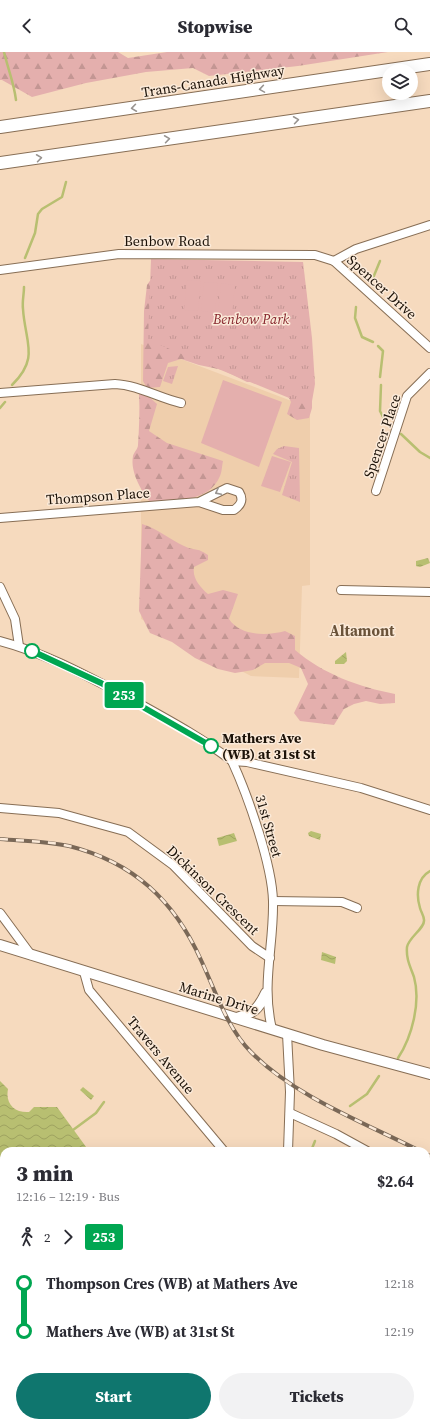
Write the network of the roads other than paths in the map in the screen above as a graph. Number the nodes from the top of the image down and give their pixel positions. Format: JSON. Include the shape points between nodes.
{"nodes":[{"id":1,"x":430,"y":58,"type":"edge"},
{"id":2,"x":430,"y":64,"type":"edge"},
{"id":3,"x":342,"y":76,"type":"junction"},
{"id":4,"x":430,"y":101,"type":"edge"},
{"id":5,"x":0,"y":127,"type":"edge"},
{"id":6,"x":0,"y":164,"type":"edge"},
{"id":7,"x":430,"y":225,"type":"edge"},
{"id":8,"x":334,"y":261,"type":"junction"},
{"id":9,"x":0,"y":270,"type":"edge"},
{"id":10,"x":430,"y":348,"type":"edge"},
{"id":11,"x":430,"y":373,"type":"edge"},
{"id":12,"x":0,"y":393,"type":"edge"},
{"id":13,"x":181,"y":403,"type":"dead end"},
{"id":14,"x":376,"y":491,"type":"dead end"},
{"id":15,"x":199,"y":502,"type":"junction"},
{"id":16,"x":0,"y":518,"type":"edge"},
{"id":17,"x":0,"y":587,"type":"edge"},
{"id":18,"x":341,"y":590,"type":"dead end"},
{"id":19,"x":430,"y":592,"type":"edge"},
{"id":20,"x":0,"y":641,"type":"edge"},
{"id":21,"x":19,"y":646,"type":"junction"},
{"id":22,"x":232,"y":761,"type":"junction"},
{"id":23,"x":0,"y":808,"type":"edge"},
{"id":24,"x":430,"y":810,"type":"edge"},
{"id":25,"x":273,"y":901,"type":"junction"},
{"id":26,"x":357,"y":908,"type":"dead end"},
{"id":27,"x":0,"y":913,"type":"edge"},
{"id":28,"x":0,"y":945,"type":"edge"},
{"id":29,"x":31,"y":955,"type":"junction"},
{"id":30,"x":270,"y":958,"type":"junction"},
{"id":31,"x":84,"y":972,"type":"junction"},
{"id":32,"x":266,"y":993,"type":"junction"},
{"id":33,"x":237,"y":1018,"type":"junction"},
{"id":34,"x":272,"y":1029,"type":"junction"},
{"id":35,"x":287,"y":1034,"type":"junction"},
{"id":36,"x":430,"y":1074,"type":"edge"},
{"id":37,"x":290,"y":1113,"type":"junction"},
{"id":38,"x":221,"y":1147,"type":"edge"},
{"id":39,"x":288,"y":1147,"type":"edge"},
{"id":40,"x":360,"y":1147,"type":"edge"}],
"edges":[{"from":1,"to":3,"type":"highway"},
{"from":2,"to":3,"type":"highway","name":"Trans-Canada Highway"},
{"from":3,"to":5,"type":"highway","name":"Trans-Canada Highway","one_way":true},
{"from":6,"to":4,"type":"highway","one_way":true},
{"from":7,"to":8,"type":"street","via":[[356,249]]},
{"from":8,"to":9,"type":"street","name":"Benbow Road","via":[[315,255],[119,254]]},
{"from":8,"to":10,"type":"street","name":"Spencer Drive"},
{"from":11,"to":14,"type":"street","name":"Spencer Place","via":[[407,396]]},
{"from":12,"to":13,"type":"street","via":[[115,384]]},
{"from":15,"to":15,"type":"street","name":"Thompson Place","one_way":true,"via":[[229,510],[238,507],[242,500],[239,492],[227,488]]},
{"from":15,"to":16,"type":"street","name":"Thompson Place"},
{"from":17,"to":21,"type":"street","via":[[15,619]]},
{"from":18,"to":19,"type":"street"},
{"from":20,"to":21,"type":"street"},
{"from":21,"to":22,"type":"street","via":[[101,683],[154,712]]},
{"from":22,"to":24,"type":"street","via":[[247,762],[361,788]]},
{"from":22,"to":25,"type":"street","name":"31st Street","via":[[242,782],[265,857]]},
{"from":23,"to":30,"type":"street","name":"Dickinson Crescent","via":[[59,813],[128,832],[173,865],[252,946]]},
{"from":25,"to":26,"type":"street","via":[[342,902]]},
{"from":25,"to":30,"type":"street","name":"31st Street"},
{"from":27,"to":29,"type":"street"},
{"from":28,"to":29,"type":"main road","name":"Marine Drive"},
{"from":29,"to":31,"type":"main road","name":"Marine Drive"},
{"from":30,"to":32,"type":"street","name":"31st Street"},
{"from":31,"to":33,"type":"main road","name":"Marine Drive"},
{"from":31,"to":38,"type":"street","name":"Travers Avenue","via":[[89,990]]},
{"from":32,"to":33,"type":"main road","via":[[256,1010]]},
{"from":32,"to":34,"type":"street","name":"31st Street"},
{"from":33,"to":34,"type":"main road","name":"Marine Drive"},
{"from":34,"to":35,"type":"main road","name":"Marine Drive"},
{"from":35,"to":36,"type":"main road","name":"Marine Drive"},
{"from":35,"to":37,"type":"street"},
{"from":37,"to":39,"type":"street"},
{"from":37,"to":40,"type":"street"}]}
